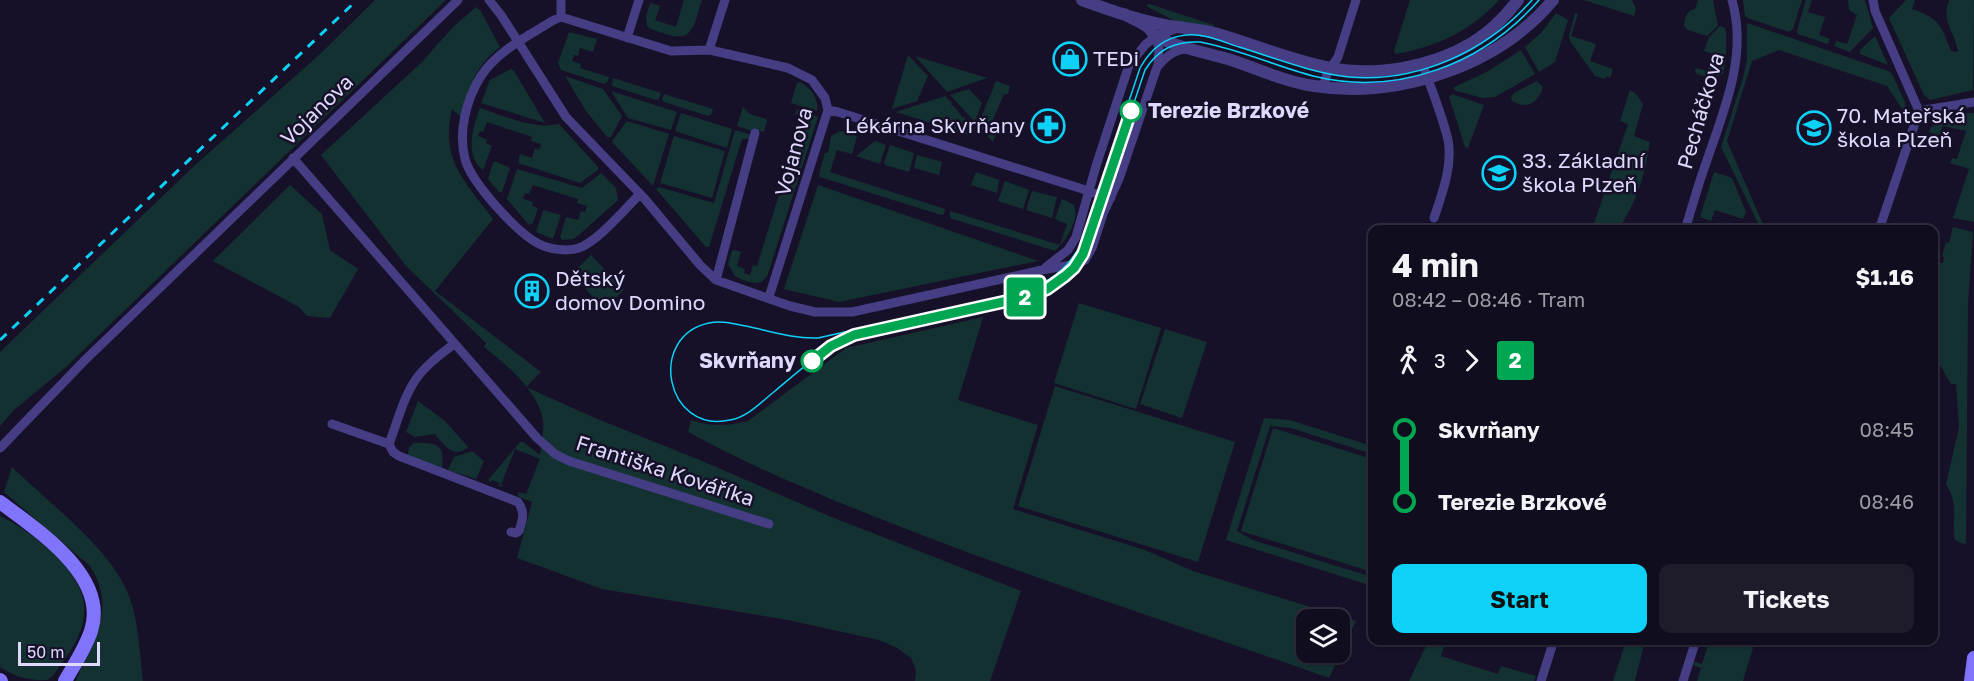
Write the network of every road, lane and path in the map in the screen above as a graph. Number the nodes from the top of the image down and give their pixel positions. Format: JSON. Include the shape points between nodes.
{"nodes":[{"id":1,"x":458,"y":0,"type":"edge"},
{"id":2,"x":489,"y":0,"type":"edge"},
{"id":3,"x":561,"y":0,"type":"edge"},
{"id":4,"x":639,"y":0,"type":"edge"},
{"id":5,"x":725,"y":0,"type":"edge"},
{"id":6,"x":1082,"y":0,"type":"edge"},
{"id":7,"x":1356,"y":0,"type":"edge"},
{"id":8,"x":1518,"y":0,"type":"edge"},
{"id":9,"x":1553,"y":0,"type":"edge"},
{"id":10,"x":1732,"y":0,"type":"edge"},
{"id":11,"x":1873,"y":0,"type":"edge"},
{"id":12,"x":1124,"y":14,"type":"junction"},
{"id":13,"x":561,"y":17,"type":"junction"},
{"id":14,"x":1178,"y":27,"type":"junction"},
{"id":15,"x":1156,"y":36,"type":"junction"},
{"id":16,"x":627,"y":38,"type":"junction"},
{"id":17,"x":519,"y":42,"type":"junction"},
{"id":18,"x":1192,"y":48,"type":"junction"},
{"id":19,"x":709,"y":50,"type":"junction"},
{"id":20,"x":1422,"y":63,"type":"junction"},
{"id":21,"x":1157,"y":67,"type":"junction"},
{"id":22,"x":1330,"y":68,"type":"junction"},
{"id":23,"x":1428,"y":79,"type":"junction"},
{"id":24,"x":1323,"y":87,"type":"junction"},
{"id":25,"x":1974,"y":102,"type":"edge"},
{"id":26,"x":828,"y":110,"type":"junction"},
{"id":27,"x":1919,"y":111,"type":"junction"},
{"id":28,"x":755,"y":133,"type":"dead end"},
{"id":29,"x":293,"y":158,"type":"junction"},
{"id":30,"x":1089,"y":190,"type":"junction"},
{"id":31,"x":640,"y":195,"type":"junction"},
{"id":32,"x":1111,"y":198,"type":"junction"},
{"id":33,"x":1434,"y":218,"type":"dead end"},
{"id":34,"x":1687,"y":225,"type":"edge"},
{"id":35,"x":1881,"y":225,"type":"edge"},
{"id":36,"x":1042,"y":270,"type":"junction"},
{"id":37,"x":716,"y":280,"type":"junction"},
{"id":38,"x":769,"y":297,"type":"junction"},
{"id":39,"x":454,"y":344,"type":"junction"},
{"id":40,"x":332,"y":424,"type":"dead end"},
{"id":41,"x":389,"y":444,"type":"junction"},
{"id":42,"x":0,"y":447,"type":"edge"},
{"id":43,"x":0,"y":502,"type":"edge"},
{"id":44,"x":769,"y":524,"type":"dead end"},
{"id":45,"x":511,"y":532,"type":"dead end"},
{"id":46,"x":1552,"y":645,"type":"edge"},
{"id":47,"x":1694,"y":645,"type":"edge"},
{"id":48,"x":1974,"y":658,"type":"edge"},
{"id":49,"x":65,"y":681,"type":"edge"},
{"id":50,"x":1541,"y":681,"type":"edge"},
{"id":51,"x":1683,"y":681,"type":"edge"},
{"id":52,"x":1971,"y":681,"type":"edge"}],
"edges":[{"from":1,"to":29,"type":"street","name":"Vojanova"},
{"from":2,"to":17,"type":"street"},
{"from":3,"to":13,"type":"street"},
{"from":4,"to":16,"type":"street"},
{"from":5,"to":19,"type":"street"},
{"from":6,"to":12,"type":"street"},
{"from":7,"to":22,"type":"street","via":[[1338,57]]},
{"from":8,"to":20,"type":"street","via":[[1478,38]]},
{"from":9,"to":23,"type":"street","via":[[1533,21],[1491,51]]},
{"from":10,"to":34,"type":"street","name":"Pecháčkova","via":[[1738,44],[1735,75]]},
{"from":11,"to":27,"type":"street"},
{"from":12,"to":14,"type":"street"},
{"from":12,"to":15,"type":"street"},
{"from":13,"to":16,"type":"street","name":"Vojanova"},
{"from":13,"to":17,"type":"street"},
{"from":14,"to":15,"type":"street"},
{"from":14,"to":22,"type":"street","via":[[1216,33]]},
{"from":15,"to":18,"type":"street"},
{"from":15,"to":21,"type":"street"},
{"from":15,"to":30,"type":"street","via":[[1129,65]]},
{"from":16,"to":19,"type":"street","name":"Vojanova","via":[[671,51]]},
{"from":17,"to":31,"type":"street","via":[[566,117]]},
{"from":17,"to":31,"type":"street","via":[[494,58],[481,76],[463,123],[463,151],[479,186],[520,231],[540,245],[563,250],[579,248],[598,236]]},
{"from":18,"to":21,"type":"street","via":[[1168,55]]},
{"from":18,"to":24,"type":"street"},
{"from":19,"to":26,"type":"street","name":"Vojanova","via":[[806,75],[820,88]]},
{"from":20,"to":22,"type":"street","via":[[1393,69]]},
{"from":20,"to":23,"type":"street"},
{"from":21,"to":32,"type":"street"},
{"from":22,"to":24,"type":"street"},
{"from":23,"to":24,"type":"street","via":[[1388,87]]},
{"from":23,"to":33,"type":"street","via":[[1448,141],[1444,188]]},
{"from":25,"to":27,"type":"street"},
{"from":26,"to":30,"type":"street"},
{"from":26,"to":38,"type":"street","name":"Vojanova"},
{"from":27,"to":35,"type":"street"},
{"from":28,"to":37,"type":"street","name":"Vojanova"},
{"from":29,"to":39,"type":"street","name":"Františka Kováříka"},
{"from":29,"to":42,"type":"street","name":"Vojanova"},
{"from":30,"to":32,"type":"street"},
{"from":30,"to":36,"type":"street","via":[[1076,237],[1068,250]]},
{"from":31,"to":37,"type":"street"},
{"from":32,"to":36,"type":"street","via":[[1085,260]]},
{"from":36,"to":38,"type":"street","via":[[852,312],[815,312]]},
{"from":37,"to":38,"type":"street"},
{"from":39,"to":41,"type":"street","via":[[417,377]]},
{"from":39,"to":44,"type":"street","name":"Františka Kováříka","via":[[555,454]]},
{"from":40,"to":41,"type":"street"},
{"from":41,"to":45,"type":"street","via":[[399,456],[518,502],[524,511],[523,521],[519,531]]},
{"from":43,"to":49,"type":"main road","via":[[59,549],[88,586],[93,607],[91,630]]},
{"from":46,"to":50,"type":"street"},
{"from":47,"to":51,"type":"street"},
{"from":48,"to":52,"type":"main road"}]}
